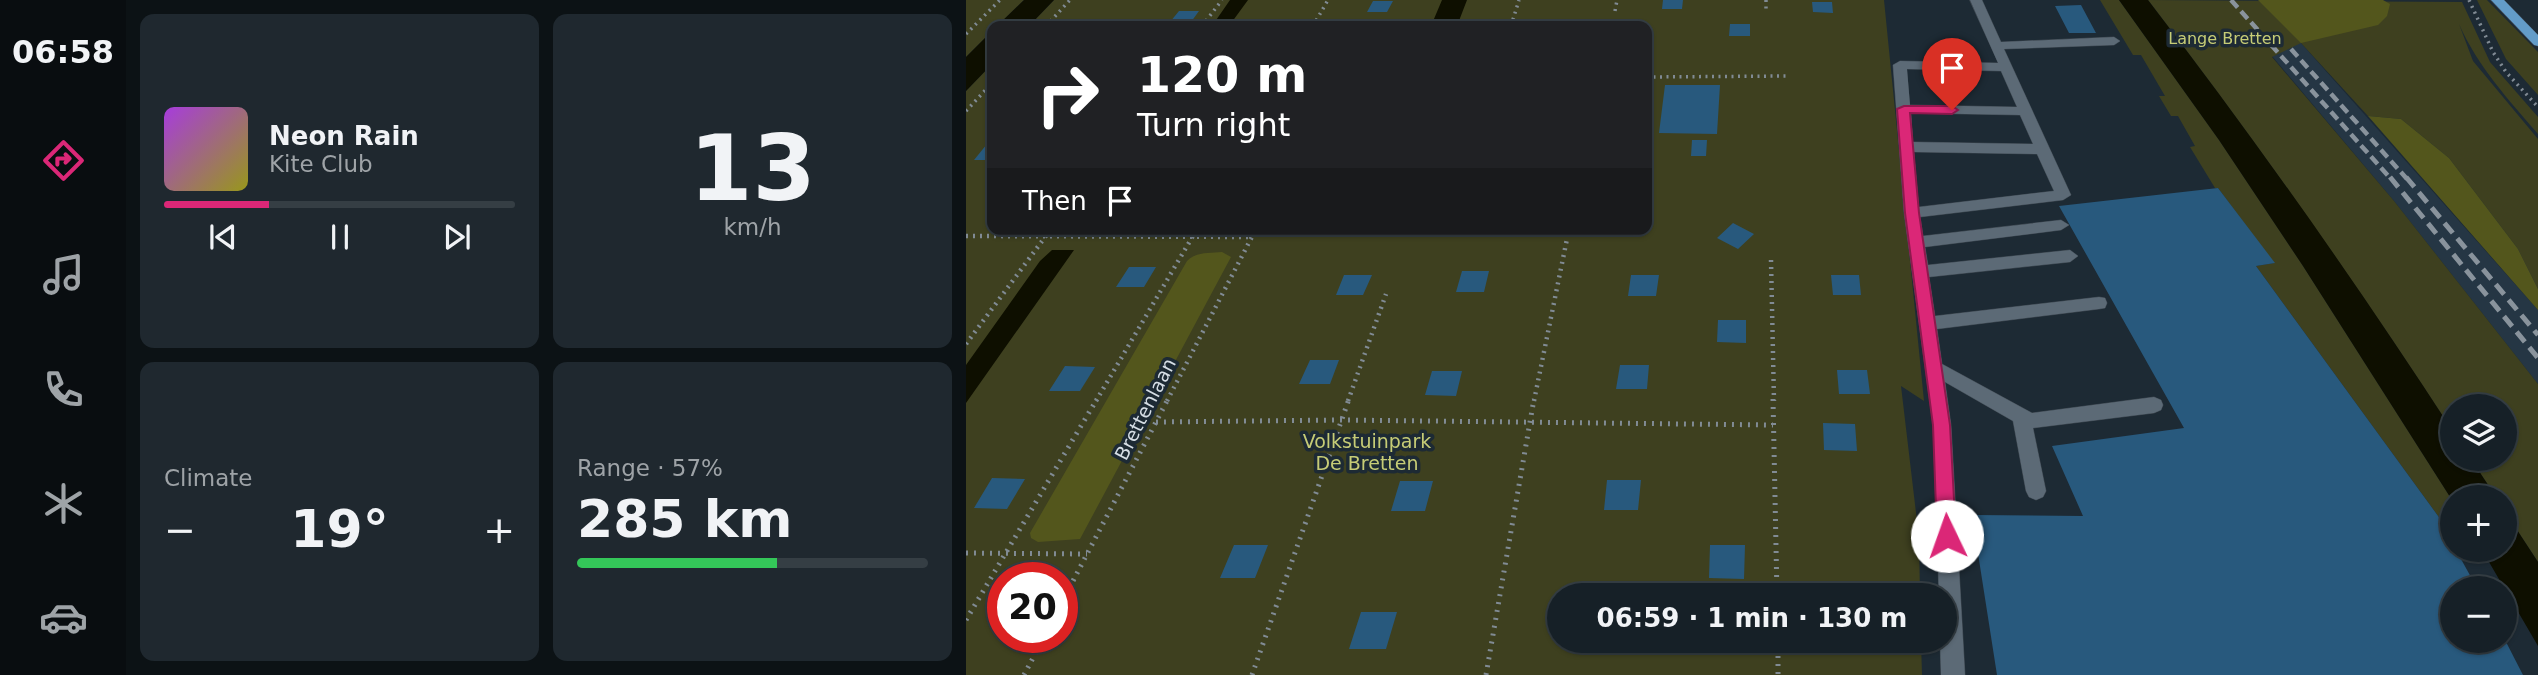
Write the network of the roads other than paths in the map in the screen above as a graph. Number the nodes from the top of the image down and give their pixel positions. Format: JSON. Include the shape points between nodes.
{"nodes":[{"id":1,"x":1976,"y":0,"type":"edge"},
{"id":2,"x":2497,"y":0,"type":"edge"},
{"id":3,"x":2536,"y":37,"type":"edge"},
{"id":4,"x":2113,"y":41,"type":"dead end"},
{"id":5,"x":1995,"y":46,"type":"junction"},
{"id":6,"x":2004,"y":67,"type":"junction"},
{"id":7,"x":1904,"y":109,"type":"junction"},
{"id":8,"x":2024,"y":111,"type":"junction"},
{"id":9,"x":1907,"y":147,"type":"junction"},
{"id":10,"x":2042,"y":149,"type":"junction"},
{"id":11,"x":1912,"y":213,"type":"junction"},
{"id":12,"x":2060,"y":225,"type":"dead end"},
{"id":13,"x":1916,"y":242,"type":"junction"},
{"id":14,"x":2070,"y":256,"type":"dead end"},
{"id":15,"x":1920,"y":272,"type":"junction"},
{"id":16,"x":2099,"y":303,"type":"dead end"},
{"id":17,"x":1928,"y":323,"type":"junction"},
{"id":18,"x":1933,"y":368,"type":"junction"},
{"id":19,"x":2154,"y":405,"type":"dead end"},
{"id":20,"x":2021,"y":415,"type":"junction"},
{"id":21,"x":2036,"y":491,"type":"dead end"},
{"id":22,"x":1953,"y":675,"type":"edge"}],
"edges":[{"from":1,"to":5,"type":"lane"},
{"from":2,"to":3,"type":"main road"},
{"from":4,"to":5,"type":"lane"},
{"from":5,"to":6,"type":"lane"},
{"from":6,"to":7,"type":"lane","via":[[1900,65]]},
{"from":6,"to":8,"type":"lane"},
{"from":7,"to":8,"type":"lane"},
{"from":7,"to":9,"type":"lane"},
{"from":8,"to":10,"type":"lane"},
{"from":9,"to":10,"type":"lane"},
{"from":9,"to":11,"type":"lane"},
{"from":10,"to":11,"type":"lane","via":[[2063,195]]},
{"from":11,"to":13,"type":"lane"},
{"from":12,"to":13,"type":"lane"},
{"from":13,"to":15,"type":"lane"},
{"from":14,"to":15,"type":"lane"},
{"from":15,"to":17,"type":"lane"},
{"from":16,"to":17,"type":"lane"},
{"from":17,"to":18,"type":"lane"},
{"from":18,"to":20,"type":"lane"},
{"from":18,"to":22,"type":"lane","via":[[1942,425]]},
{"from":19,"to":20,"type":"lane","via":[[2030,421]]},
{"from":20,"to":21,"type":"lane"}]}
